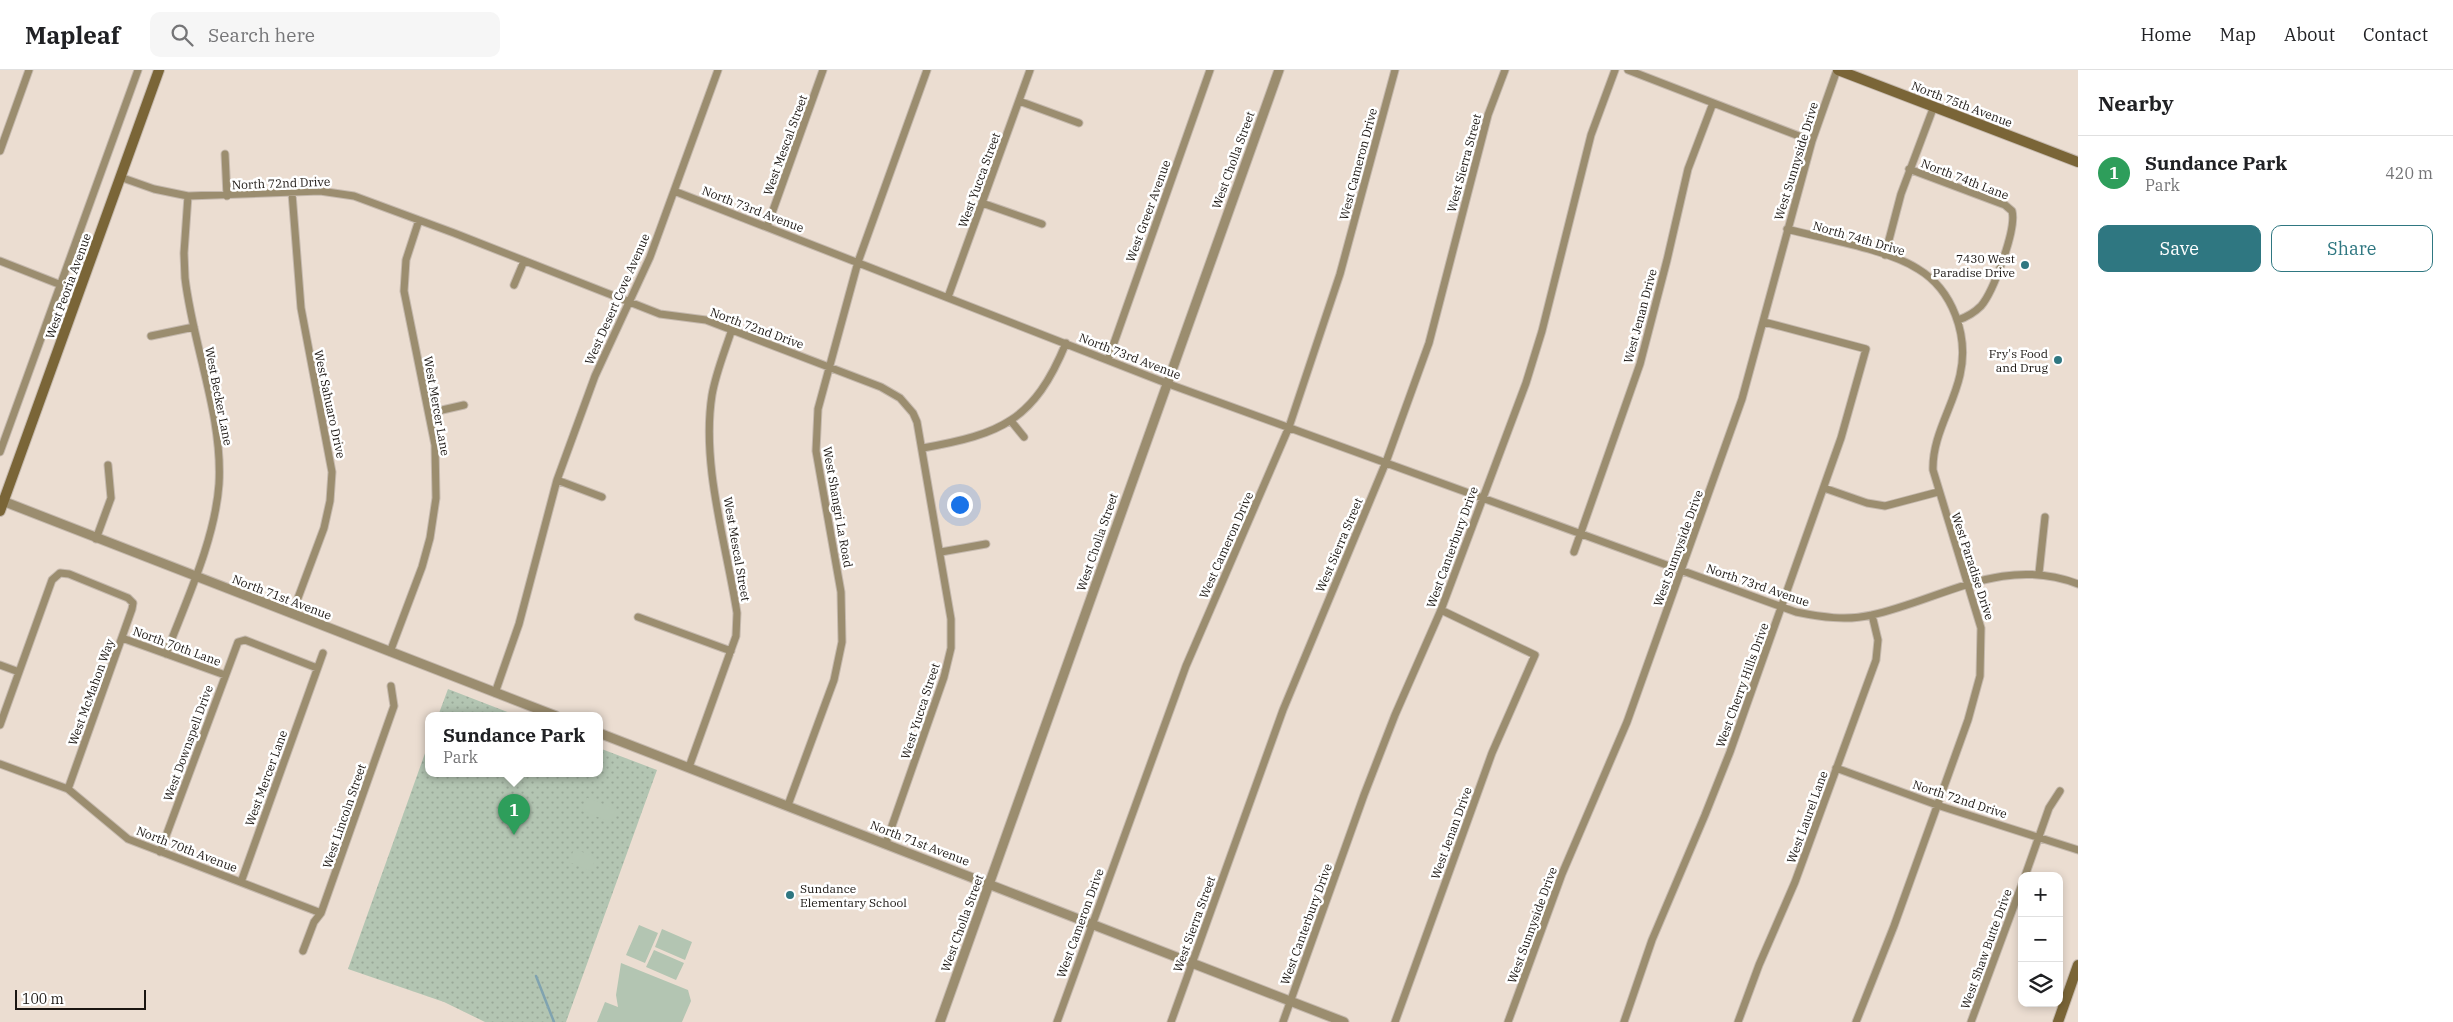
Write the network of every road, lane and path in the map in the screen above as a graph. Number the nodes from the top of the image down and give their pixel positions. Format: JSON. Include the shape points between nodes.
{"nodes":[{"id":1,"x":29,"y":70,"type":"edge"},
{"id":2,"x":138,"y":70,"type":"edge"},
{"id":3,"x":159,"y":70,"type":"edge"},
{"id":4,"x":718,"y":70,"type":"edge"},
{"id":5,"x":823,"y":70,"type":"edge"},
{"id":6,"x":927,"y":70,"type":"edge"},
{"id":7,"x":1030,"y":70,"type":"edge"},
{"id":8,"x":1210,"y":70,"type":"edge"},
{"id":9,"x":1279,"y":70,"type":"edge"},
{"id":10,"x":1395,"y":70,"type":"edge"},
{"id":11,"x":1505,"y":70,"type":"edge"},
{"id":12,"x":1615,"y":70,"type":"edge"},
{"id":13,"x":1628,"y":70,"type":"edge"},
{"id":14,"x":1837,"y":70,"type":"edge"},
{"id":15,"x":1019,"y":102,"type":"junction"},
{"id":16,"x":1713,"y":103,"type":"junction"},
{"id":17,"x":1934,"y":106,"type":"junction"},
{"id":18,"x":1079,"y":123,"type":"dead end"},
{"id":19,"x":1812,"y":141,"type":"junction"},
{"id":20,"x":0,"y":152,"type":"edge"},
{"id":21,"x":225,"y":154,"type":"dead end"},
{"id":22,"x":2078,"y":162,"type":"edge"},
{"id":23,"x":1909,"y":169,"type":"junction"},
{"id":24,"x":120,"y":177,"type":"junction"},
{"id":25,"x":674,"y":191,"type":"junction"},
{"id":26,"x":292,"y":193,"type":"junction"},
{"id":27,"x":188,"y":196,"type":"junction"},
{"id":28,"x":228,"y":196,"type":"junction"},
{"id":29,"x":982,"y":203,"type":"junction"},
{"id":30,"x":419,"y":220,"type":"junction"},
{"id":31,"x":1042,"y":224,"type":"dead end"},
{"id":32,"x":767,"y":227,"type":"junction"},
{"id":33,"x":1787,"y":229,"type":"junction"},
{"id":34,"x":1885,"y":255,"type":"junction"},
{"id":35,"x":0,"y":261,"type":"edge"},
{"id":36,"x":524,"y":261,"type":"junction"},
{"id":37,"x":858,"y":262,"type":"junction"},
{"id":38,"x":61,"y":285,"type":"junction"},
{"id":39,"x":514,"y":285,"type":"dead end"},
{"id":40,"x":79,"y":292,"type":"junction"},
{"id":41,"x":948,"y":297,"type":"junction"},
{"id":42,"x":630,"y":302,"type":"junction"},
{"id":43,"x":1958,"y":320,"type":"junction"},
{"id":44,"x":1764,"y":322,"type":"junction"},
{"id":45,"x":194,"y":327,"type":"junction"},
{"id":46,"x":732,"y":329,"type":"junction"},
{"id":47,"x":151,"y":336,"type":"dead end"},
{"id":48,"x":1066,"y":343,"type":"junction"},
{"id":49,"x":1108,"y":360,"type":"junction"},
{"id":50,"x":828,"y":367,"type":"junction"},
{"id":51,"x":1166,"y":383,"type":"junction"},
{"id":52,"x":464,"y":405,"type":"dead end"},
{"id":53,"x":429,"y":413,"type":"junction"},
{"id":54,"x":1011,"y":420,"type":"junction"},
{"id":55,"x":1290,"y":427,"type":"junction"},
{"id":56,"x":1024,"y":437,"type":"dead end"},
{"id":57,"x":922,"y":448,"type":"junction"},
{"id":58,"x":0,"y":452,"type":"edge"},
{"id":59,"x":1386,"y":462,"type":"junction"},
{"id":60,"x":108,"y":465,"type":"dead end"},
{"id":61,"x":557,"y":480,"type":"junction"},
{"id":62,"x":1824,"y":488,"type":"junction"},
{"id":63,"x":1938,"y":492,"type":"junction"},
{"id":64,"x":602,"y":496,"type":"dead end"},
{"id":65,"x":1482,"y":498,"type":"junction"},
{"id":66,"x":1,"y":504,"type":"edge"},
{"id":67,"x":2045,"y":517,"type":"dead end"},
{"id":68,"x":1581,"y":533,"type":"junction"},
{"id":69,"x":96,"y":539,"type":"junction"},
{"id":70,"x":986,"y":544,"type":"dead end"},
{"id":71,"x":941,"y":552,"type":"junction"},
{"id":72,"x":1574,"y":552,"type":"dead end"},
{"id":73,"x":1682,"y":570,"type":"junction"},
{"id":74,"x":2040,"y":573,"type":"junction"},
{"id":75,"x":195,"y":577,"type":"junction"},
{"id":76,"x":1968,"y":584,"type":"junction"},
{"id":77,"x":2078,"y":584,"type":"edge"},
{"id":78,"x":1782,"y":606,"type":"junction"},
{"id":79,"x":1441,"y":610,"type":"junction"},
{"id":80,"x":292,"y":614,"type":"junction"},
{"id":81,"x":1872,"y":615,"type":"junction"},
{"id":82,"x":638,"y":617,"type":"dead end"},
{"id":83,"x":122,"y":638,"type":"junction"},
{"id":84,"x":323,"y":652,"type":"dead end"},
{"id":85,"x":390,"y":652,"type":"junction"},
{"id":86,"x":731,"y":652,"type":"junction"},
{"id":87,"x":166,"y":654,"type":"junction"},
{"id":88,"x":0,"y":665,"type":"edge"},
{"id":89,"x":317,"y":668,"type":"junction"},
{"id":90,"x":19,"y":672,"type":"junction"},
{"id":91,"x":225,"y":675,"type":"junction"},
{"id":92,"x":391,"y":686,"type":"dead end"},
{"id":93,"x":495,"y":693,"type":"junction"},
{"id":94,"x":545,"y":712,"type":"edge"},
{"id":95,"x":0,"y":725,"type":"edge"},
{"id":96,"x":603,"y":735,"type":"edge"},
{"id":97,"x":0,"y":764,"type":"edge"},
{"id":98,"x":688,"y":768,"type":"junction"},
{"id":99,"x":1836,"y":768,"type":"junction"},
{"id":100,"x":68,"y":789,"type":"junction"},
{"id":101,"x":2060,"y":791,"type":"dead end"},
{"id":102,"x":788,"y":805,"type":"junction"},
{"id":103,"x":1937,"y":805,"type":"junction"},
{"id":104,"x":2039,"y":837,"type":"junction"},
{"id":105,"x":886,"y":843,"type":"junction"},
{"id":106,"x":2078,"y":850,"type":"edge"},
{"id":107,"x":160,"y":852,"type":"junction"},
{"id":108,"x":2026,"y":872,"type":"edge"},
{"id":109,"x":241,"y":882,"type":"junction"},
{"id":110,"x":990,"y":884,"type":"junction"},
{"id":111,"x":2018,"y":895,"type":"edge"},
{"id":112,"x":321,"y":913,"type":"junction"},
{"id":113,"x":1092,"y":924,"type":"junction"},
{"id":114,"x":303,"y":951,"type":"dead end"},
{"id":115,"x":1192,"y":964,"type":"junction"},
{"id":116,"x":2078,"y":965,"type":"edge"},
{"id":117,"x":1290,"y":1001,"type":"junction"},
{"id":118,"x":940,"y":1022,"type":"edge"},
{"id":119,"x":1057,"y":1022,"type":"edge"},
{"id":120,"x":1171,"y":1022,"type":"edge"},
{"id":121,"x":1283,"y":1022,"type":"edge"},
{"id":122,"x":1344,"y":1022,"type":"edge"},
{"id":123,"x":1395,"y":1022,"type":"edge"},
{"id":124,"x":1508,"y":1022,"type":"edge"},
{"id":125,"x":1624,"y":1022,"type":"edge"},
{"id":126,"x":1738,"y":1022,"type":"edge"},
{"id":127,"x":1856,"y":1022,"type":"edge"},
{"id":128,"x":1971,"y":1022,"type":"edge"},
{"id":129,"x":2058,"y":1022,"type":"edge"}],
"edges":[{"from":1,"to":20,"type":"street"},
{"from":2,"to":38,"type":"street","name":"West Peoria Avenue"},
{"from":3,"to":24,"type":"main road","name":"West Peoria Avenue"},
{"from":4,"to":25,"type":"street","name":"West Desert Cove Avenue"},
{"from":5,"to":32,"type":"street","name":"West Mescal Street"},
{"from":6,"to":37,"type":"street","name":"West Shangri La Road"},
{"from":7,"to":15,"type":"street","name":"West Yucca Street"},
{"from":8,"to":49,"type":"street","name":"West Greer Avenue"},
{"from":9,"to":51,"type":"street","name":"West Cholla Street"},
{"from":10,"to":55,"type":"street","name":"West Cameron Drive","via":[[1340,274]]},
{"from":11,"to":59,"type":"street","name":"West Sierra Street","via":[[1488,115],[1429,343]]},
{"from":12,"to":65,"type":"street","name":"West Canterbury Drive","via":[[1591,135],[1526,383]]},
{"from":13,"to":16,"type":"street"},
{"from":14,"to":17,"type":"main road","name":"North 75th Avenue"},
{"from":14,"to":19,"type":"street","name":"West Sunnyside Drive"},
{"from":15,"to":18,"type":"street"},
{"from":15,"to":29,"type":"street","name":"West Yucca Street"},
{"from":16,"to":19,"type":"street"},
{"from":16,"to":68,"type":"street","name":"West Jenan Drive","via":[[1688,169],[1640,364]]},
{"from":17,"to":22,"type":"main road","name":"North 75th Avenue"},
{"from":17,"to":23,"type":"street"},
{"from":19,"to":33,"type":"street","name":"West Sunnyside Drive"},
{"from":21,"to":28,"type":"street"},
{"from":23,"to":34,"type":"street"},
{"from":23,"to":43,"type":"street","name":"North 74th Lane","via":[[2005,205],[2012,211],[2014,224],[1987,297],[1974,313]]},
{"from":24,"to":27,"type":"street","name":"North 72nd Drive"},
{"from":24,"to":40,"type":"main road","name":"West Peoria Avenue"},
{"from":25,"to":32,"type":"street","name":"North 73rd Avenue"},
{"from":25,"to":42,"type":"street","name":"West Desert Cove Avenue"},
{"from":26,"to":28,"type":"street","name":"North 72nd Drive"},
{"from":26,"to":30,"type":"street","name":"North 72nd Drive","via":[[342,193]]},
{"from":26,"to":80,"type":"street","name":"West Sahuaro Drive","via":[[301,308],[332,472],[324,528]]},
{"from":27,"to":28,"type":"street","name":"North 72nd Drive"},
{"from":27,"to":45,"type":"street","name":"West Becker Lane","via":[[184,266]]},
{"from":29,"to":31,"type":"street"},
{"from":29,"to":41,"type":"street","name":"West Yucca Street"},
{"from":30,"to":36,"type":"street","name":"North 72nd Drive"},
{"from":30,"to":53,"type":"street","name":"West Mercer Lane","via":[[406,260],[404,291]]},
{"from":32,"to":37,"type":"street","name":"North 73rd Avenue"},
{"from":33,"to":34,"type":"street","name":"North 74th Drive"},
{"from":33,"to":44,"type":"street","name":"West Sunnyside Drive"},
{"from":34,"to":43,"type":"street","name":"North 74th Drive","via":[[1926,274],[1945,294]]},
{"from":35,"to":38,"type":"street"},
{"from":36,"to":39,"type":"street"},
{"from":36,"to":42,"type":"street","name":"North 72nd Drive"},
{"from":37,"to":41,"type":"street","name":"North 73rd Avenue"},
{"from":37,"to":50,"type":"street","name":"West Shangri La Road"},
{"from":38,"to":40,"type":"street"},
{"from":38,"to":58,"type":"street","name":"West Peoria Avenue"},
{"from":40,"to":66,"type":"main road","name":"West Peoria Avenue"},
{"from":41,"to":48,"type":"street","name":"North 73rd Avenue"},
{"from":42,"to":46,"type":"street","name":"North 72nd Drive","via":[[660,314],[706,320]]},
{"from":42,"to":61,"type":"street","name":"West Desert Cove Avenue","via":[[595,376]]},
{"from":43,"to":63,"type":"street","name":"West Paradise Drive","via":[[1963,348],[1962,368],[1933,458]]},
{"from":44,"to":62,"type":"street","name":"West Cherry Hills Drive","via":[[1866,349]]},
{"from":44,"to":73,"type":"street","name":"West Sunnyside Drive","via":[[1742,399]]},
{"from":45,"to":47,"type":"street"},
{"from":45,"to":75,"type":"street","name":"West Becker Lane","via":[[216,435],[219,484],[210,532]]},
{"from":46,"to":50,"type":"street","name":"North 72nd Drive"},
{"from":46,"to":86,"type":"street","name":"West Mescal Street","via":[[715,382],[709,428],[711,465],[737,613],[736,636]]},
{"from":48,"to":49,"type":"street","name":"North 73rd Avenue"},
{"from":48,"to":54,"type":"street","via":[[1044,387]]},
{"from":49,"to":51,"type":"street","name":"North 73rd Avenue"},
{"from":50,"to":57,"type":"street","name":"North 72nd Drive","via":[[881,386],[900,398],[913,413]]},
{"from":50,"to":102,"type":"street","name":"West Shangri La Road","via":[[815,437],[841,592],[842,642],[834,680]]},
{"from":51,"to":55,"type":"street","name":"North 73rd Avenue"},
{"from":51,"to":110,"type":"street","name":"West Cholla Street"},
{"from":52,"to":53,"type":"street"},
{"from":53,"to":85,"type":"street","name":"West Mercer Lane","via":[[436,480],[432,525],[422,567]]},
{"from":54,"to":56,"type":"street"},
{"from":54,"to":57,"type":"street","via":[[968,440]]},
{"from":55,"to":59,"type":"street","name":"North 73rd Avenue"},
{"from":55,"to":113,"type":"street","name":"West Cameron Drive","via":[[1186,666]]},
{"from":57,"to":71,"type":"street","name":"West Yucca Street"},
{"from":59,"to":65,"type":"street","name":"North 73rd Avenue"},
{"from":59,"to":115,"type":"street","name":"West Sierra Street","via":[[1283,710]]},
{"from":60,"to":69,"type":"street","via":[[111,498]]},
{"from":61,"to":64,"type":"street"},
{"from":61,"to":93,"type":"street","name":"West Desert Cove Avenue","via":[[519,624]]},
{"from":62,"to":63,"type":"street","via":[[1885,506]]},
{"from":62,"to":78,"type":"street","name":"West Cherry Hills Drive"},
{"from":63,"to":76,"type":"street","name":"West Paradise Drive"},
{"from":65,"to":68,"type":"street","name":"North 73rd Avenue"},
{"from":65,"to":79,"type":"street","name":"West Canterbury Drive"},
{"from":66,"to":69,"type":"street","name":"North 71st Avenue"},
{"from":67,"to":74,"type":"street"},
{"from":68,"to":72,"type":"street"},
{"from":68,"to":73,"type":"street","name":"North 73rd Avenue"},
{"from":69,"to":75,"type":"street","name":"North 71st Avenue"},
{"from":70,"to":71,"type":"street"},
{"from":71,"to":105,"type":"street","name":"West Yucca Street","via":[[952,619],[951,648],[944,677]]},
{"from":73,"to":78,"type":"street","name":"North 73rd Avenue"},
{"from":73,"to":124,"type":"street","name":"West Sunnyside Drive","via":[[1627,722],[1562,874]]},
{"from":74,"to":76,"type":"street","name":"North 73rd Avenue"},
{"from":74,"to":77,"type":"street","name":"North 73rd Avenue"},
{"from":75,"to":80,"type":"street","name":"North 71st Avenue"},
{"from":75,"to":87,"type":"street","name":"West Becker Lane"},
{"from":76,"to":81,"type":"street","name":"North 73rd Avenue"},
{"from":76,"to":103,"type":"street","name":"West Paradise Drive","via":[[1982,628],[1980,676],[1968,720]]},
{"from":78,"to":81,"type":"street","name":"North 73rd Avenue","via":[[1830,618]]},
{"from":78,"to":125,"type":"street","name":"West Cherry Hills Drive","via":[[1705,815],[1652,940]]},
{"from":79,"to":117,"type":"street","name":"West Canterbury Drive","via":[[1374,768]]},
{"from":79,"to":123,"type":"street","name":"West Jenan Drive","via":[[1535,655],[1492,753]]},
{"from":80,"to":85,"type":"street","name":"North 71st Avenue"},
{"from":81,"to":99,"type":"street","name":"West Laurel Lane","via":[[1878,648]]},
{"from":82,"to":86,"type":"street"},
{"from":83,"to":87,"type":"street","name":"North 70th Lane"},
{"from":83,"to":90,"type":"street","name":"West McMahon Way","via":[[133,603],[70,574],[60,573],[52,580]]},
{"from":83,"to":100,"type":"street","name":"West McMahon Way"},
{"from":84,"to":89,"type":"street","name":"West Mercer Lane"},
{"from":85,"to":93,"type":"street","name":"North 71st Avenue"},
{"from":86,"to":98,"type":"street","name":"West Mescal Street"},
{"from":87,"to":91,"type":"street","name":"North 70th Lane"},
{"from":88,"to":90,"type":"street"},
{"from":89,"to":91,"type":"street","name":"West Downspell Drive","via":[[246,640],[238,642]]},
{"from":89,"to":109,"type":"street","name":"West Mercer Lane"},
{"from":90,"to":95,"type":"street"},
{"from":91,"to":107,"type":"street","name":"West Downspell Drive"},
{"from":92,"to":112,"type":"street","name":"West Lincoln Street","via":[[394,706]]},
{"from":93,"to":94,"type":"street","name":"North 71st Avenue"},
{"from":96,"to":98,"type":"street","name":"North 71st Avenue"},
{"from":97,"to":100,"type":"street","name":"North 70th Avenue"},
{"from":98,"to":102,"type":"street","name":"North 71st Avenue"},
{"from":99,"to":103,"type":"street","name":"North 72nd Drive"},
{"from":99,"to":126,"type":"street","name":"West Laurel Lane","via":[[1795,882],[1758,965]]},
{"from":100,"to":107,"type":"street","name":"North 70th Avenue","via":[[128,839]]},
{"from":101,"to":104,"type":"street","via":[[2049,808]]},
{"from":102,"to":105,"type":"street","name":"North 71st Avenue"},
{"from":103,"to":104,"type":"street","name":"North 72nd Drive"},
{"from":103,"to":127,"type":"street","name":"West Paradise Drive"},
{"from":104,"to":106,"type":"street","name":"North 72nd Drive"},
{"from":104,"to":108,"type":"street"},
{"from":105,"to":110,"type":"street","name":"North 71st Avenue"},
{"from":107,"to":109,"type":"street","name":"North 70th Avenue"},
{"from":109,"to":112,"type":"street","name":"North 70th Avenue"},
{"from":110,"to":113,"type":"street","name":"North 71st Avenue"},
{"from":110,"to":118,"type":"street","name":"West Cholla Street"},
{"from":111,"to":128,"type":"street","name":"West Shaw Butte Drive"},
{"from":112,"to":114,"type":"street","name":"West Lincoln Street"},
{"from":113,"to":115,"type":"street","name":"North 71st Avenue"},
{"from":113,"to":119,"type":"street","name":"West Cameron Drive"},
{"from":115,"to":117,"type":"street","name":"North 71st Avenue"},
{"from":115,"to":120,"type":"street","name":"West Sierra Street"},
{"from":116,"to":129,"type":"main road"},
{"from":117,"to":121,"type":"street","name":"West Canterbury Drive"},
{"from":117,"to":122,"type":"street","name":"North 71st Avenue"}]}
